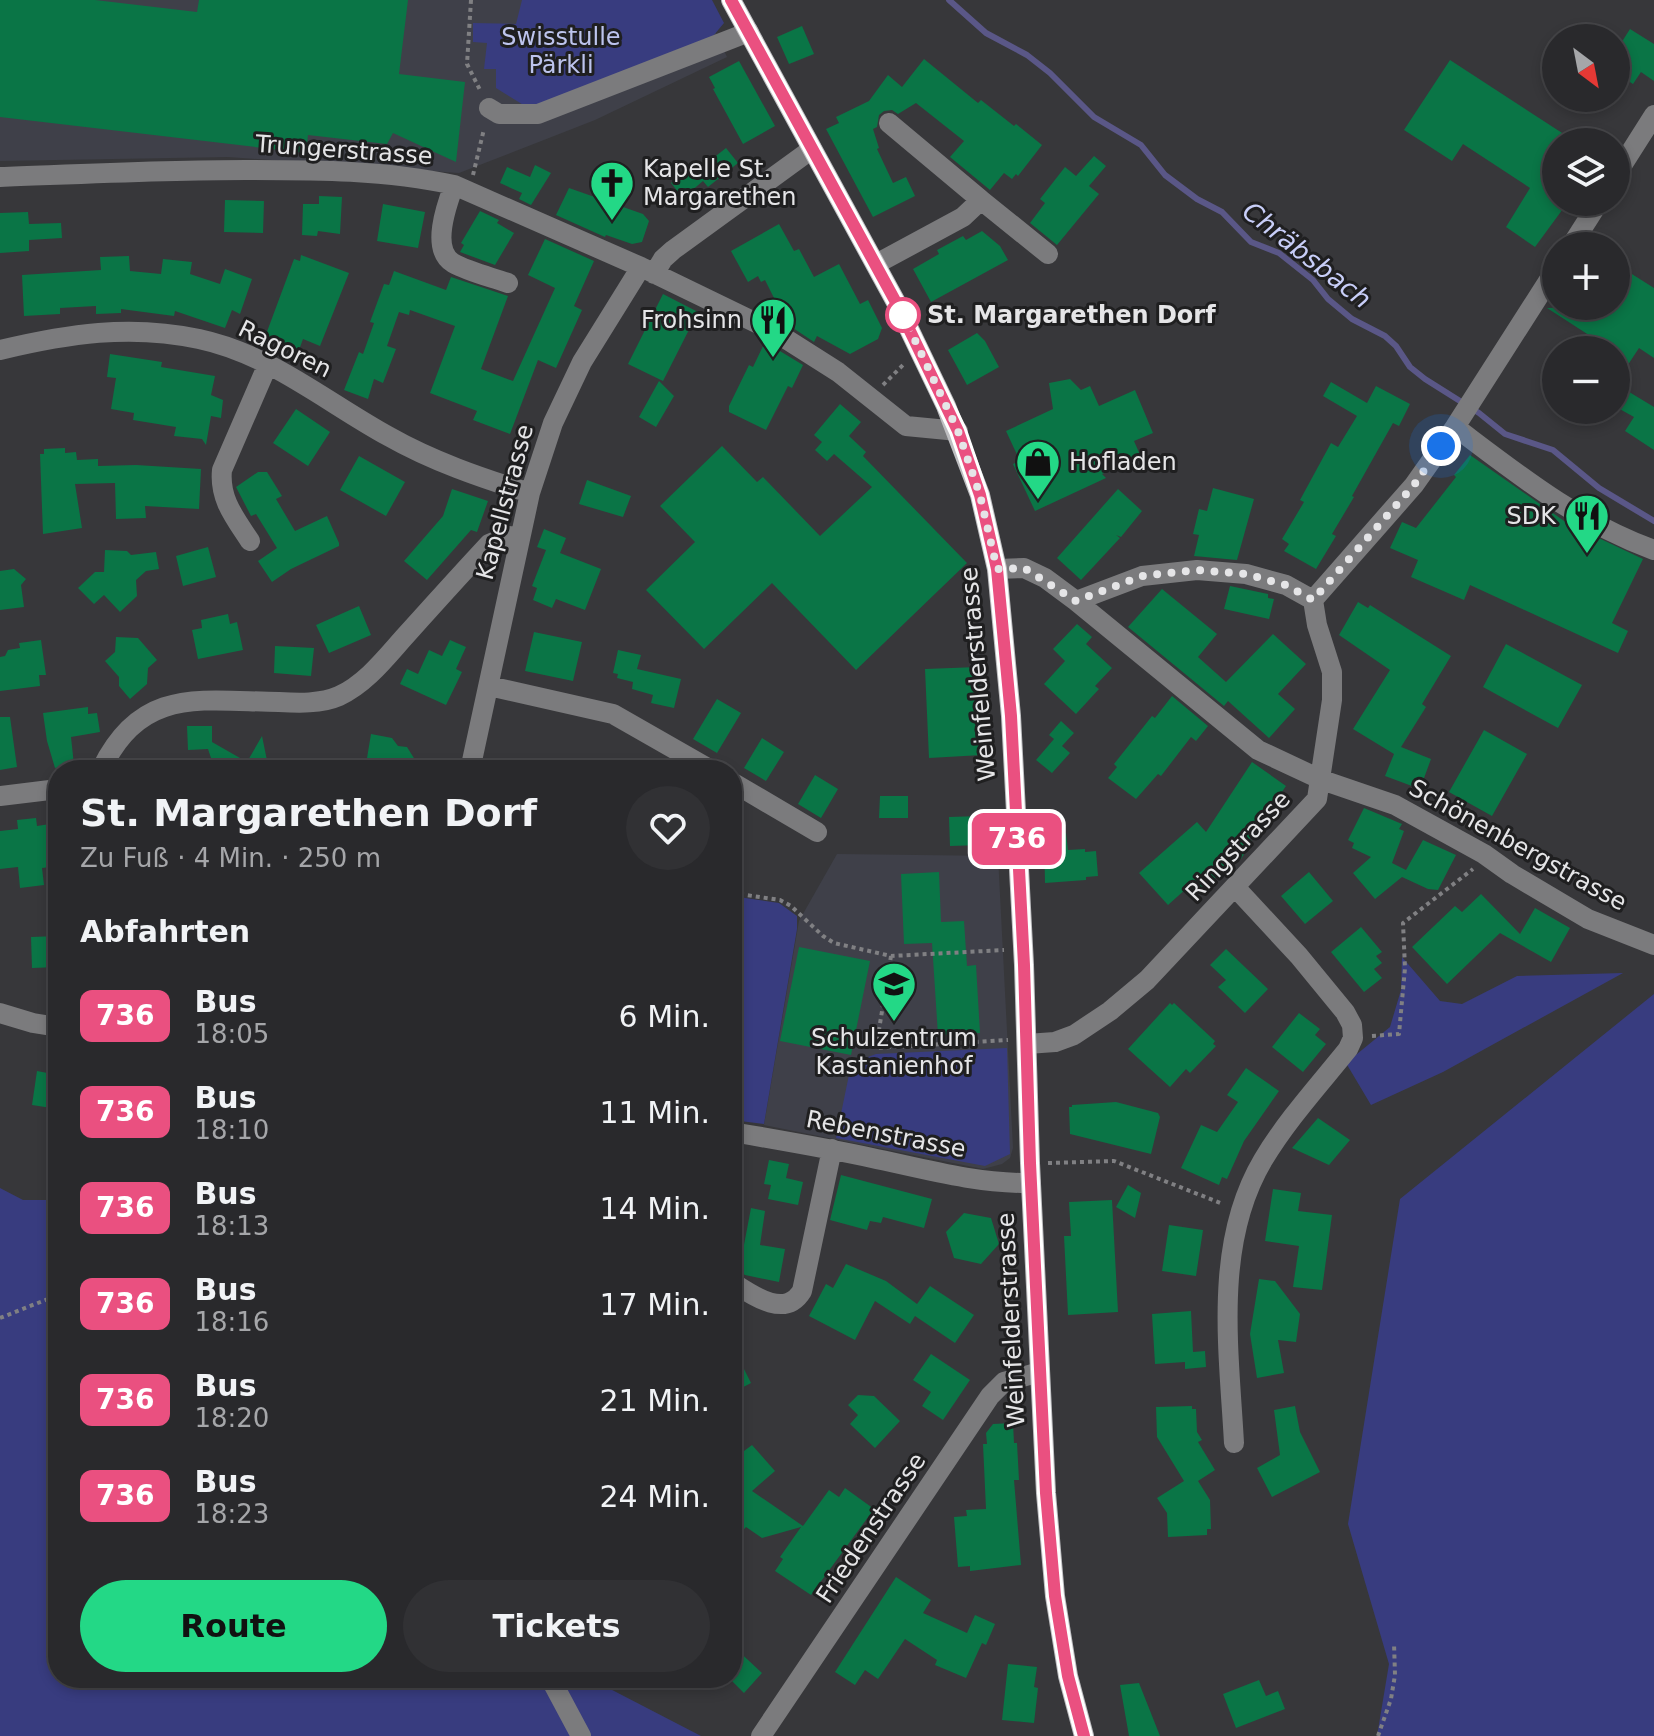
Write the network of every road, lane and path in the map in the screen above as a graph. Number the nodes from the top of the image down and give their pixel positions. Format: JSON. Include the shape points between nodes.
{"nodes":[{"id":1,"x":731,"y":0,"type":"edge"},
{"id":2,"x":749,"y":32,"type":"junction"},
{"id":3,"x":489,"y":108,"type":"dead end"},
{"id":4,"x":1654,"y":115,"type":"edge"},
{"id":5,"x":889,"y":123,"type":"dead end"},
{"id":6,"x":812,"y":149,"type":"junction"},
{"id":7,"x":1630,"y":153,"type":"edge"},
{"id":8,"x":0,"y":177,"type":"edge"},
{"id":9,"x":454,"y":185,"type":"junction"},
{"id":10,"x":981,"y":200,"type":"junction"},
{"id":11,"x":1048,"y":254,"type":"dead end"},
{"id":12,"x":876,"y":264,"type":"junction"},
{"id":13,"x":648,"y":271,"type":"junction"},
{"id":14,"x":508,"y":283,"type":"dead end"},
{"id":15,"x":1542,"y":291,"type":"edge"},
{"id":16,"x":0,"y":350,"type":"edge"},
{"id":17,"x":907,"y":361,"type":"dead end"},
{"id":18,"x":268,"y":364,"type":"junction"},
{"id":19,"x":869,"y":398,"type":"junction"},
{"id":20,"x":1459,"y":421,"type":"junction"},
{"id":21,"x":958,"y":431,"type":"junction"},
{"id":22,"x":530,"y":493,"type":"junction"},
{"id":23,"x":518,"y":537,"type":"junction"},
{"id":24,"x":250,"y":541,"type":"dead end"},
{"id":25,"x":1654,"y":550,"type":"edge"},
{"id":26,"x":997,"y":569,"type":"junction"},
{"id":27,"x":1313,"y":600,"type":"junction"},
{"id":28,"x":1076,"y":601,"type":"junction"},
{"id":29,"x":489,"y":686,"type":"junction"},
{"id":30,"x":106,"y":760,"type":"edge"},
{"id":31,"x":472,"y":760,"type":"edge"},
{"id":32,"x":694,"y":760,"type":"edge"},
{"id":33,"x":1322,"y":780,"type":"junction"},
{"id":34,"x":742,"y":788,"type":"edge"},
{"id":35,"x":48,"y":790,"type":"edge"},
{"id":36,"x":0,"y":796,"type":"edge"},
{"id":37,"x":817,"y":832,"type":"dead end"},
{"id":38,"x":1484,"y":854,"type":"junction"},
{"id":39,"x":1235,"y":887,"type":"junction"},
{"id":40,"x":742,"y":894,"type":"edge"},
{"id":41,"x":1654,"y":945,"type":"edge"},
{"id":42,"x":1007,"y":949,"type":"dead end"},
{"id":43,"x":891,"y":956,"type":"junction"},
{"id":44,"x":0,"y":1013,"type":"edge"},
{"id":45,"x":48,"y":1025,"type":"edge"},
{"id":46,"x":1353,"y":1038,"type":"junction"},
{"id":47,"x":1027,"y":1041,"type":"junction"},
{"id":48,"x":742,"y":1134,"type":"edge"},
{"id":49,"x":832,"y":1149,"type":"junction"},
{"id":50,"x":1030,"y":1173,"type":"junction"},
{"id":51,"x":1240,"y":1212,"type":"junction"},
{"id":52,"x":742,"y":1287,"type":"edge"},
{"id":53,"x":48,"y":1299,"type":"edge"},
{"id":54,"x":0,"y":1318,"type":"edge"},
{"id":55,"x":1040,"y":1372,"type":"junction"},
{"id":56,"x":1234,"y":1443,"type":"dead end"},
{"id":57,"x":1394,"y":1643,"type":"dead end"},
{"id":58,"x":555,"y":1688,"type":"edge"},
{"id":59,"x":581,"y":1736,"type":"edge"},
{"id":60,"x":761,"y":1736,"type":"edge"},
{"id":61,"x":1084,"y":1736,"type":"edge"},
{"id":62,"x":1378,"y":1736,"type":"edge"}],
"edges":[{"from":1,"to":2,"type":"main road","name":"Weinfelderstrasse"},
{"from":2,"to":3,"type":"street","via":[[538,114],[499,114]]},
{"from":2,"to":6,"type":"main road","name":"Weinfelderstrasse"},
{"from":4,"to":7,"type":"street"},
{"from":5,"to":10,"type":"street"},
{"from":6,"to":12,"type":"main road","name":"Weinfelderstrasse"},
{"from":6,"to":13,"type":"street","name":"Kapellstrasse"},
{"from":8,"to":9,"type":"street","name":"Trungerstrasse","via":[[322,170]]},
{"from":9,"to":13,"type":"street","name":"Trungerstrasse"},
{"from":9,"to":14,"type":"street","via":[[441,243],[446,256]]},
{"from":10,"to":11,"type":"street"},
{"from":10,"to":12,"type":"street","via":[[963,217]]},
{"from":12,"to":21,"type":"main road","name":"Weinfelderstrasse"},
{"from":13,"to":19,"type":"street","name":"Trungerstrasse","via":[[799,345]]},
{"from":13,"to":22,"type":"street","name":"Kapellstrasse","via":[[582,362],[553,423]]},
{"from":15,"to":20,"type":"street"},
{"from":16,"to":18,"type":"street","name":"Ragoren","via":[[62,335],[163,332],[202,339]]},
{"from":17,"to":19,"type":"path"},
{"from":18,"to":22,"type":"street","name":"Ragoren","via":[[388,436]]},
{"from":18,"to":24,"type":"street","via":[[222,470],[222,494]]},
{"from":19,"to":21,"type":"street","name":"Trungerstrasse","via":[[906,426]]},
{"from":20,"to":25,"type":"street","via":[[1557,503]]},
{"from":20,"to":27,"type":"street","via":[[1414,485]]},
{"from":21,"to":26,"type":"main road","name":"Weinfelderstrasse"},
{"from":22,"to":23,"type":"street","name":"Kapellstrasse"},
{"from":23,"to":29,"type":"street","name":"Kapellstrasse"},
{"from":23,"to":30,"type":"street","via":[[489,544],[373,671],[337,697],[313,702],[167,704],[124,732]]},
{"from":26,"to":28,"type":"street","name":"Schönenbergstrasse","via":[[1024,568]]},
{"from":26,"to":47,"type":"main road","name":"Weinfelderstrasse","via":[[1011,716]]},
{"from":27,"to":28,"type":"street","via":[[1286,585],[1246,574],[1197,570],[1142,576]]},
{"from":27,"to":33,"type":"street","name":"Ringstrasse","via":[[1332,672]]},
{"from":28,"to":33,"type":"street","name":"Schönenbergstrasse","via":[[1258,750]]},
{"from":29,"to":31,"type":"street","name":"Kapellstrasse"},
{"from":29,"to":32,"type":"street","via":[[613,714]]},
{"from":33,"to":38,"type":"street","name":"Schönenbergstrasse","via":[[1395,805]]},
{"from":33,"to":39,"type":"street","name":"Ringstrasse","via":[[1310,809]]},
{"from":34,"to":37,"type":"street"},
{"from":35,"to":36,"type":"street"},
{"from":38,"to":41,"type":"street","name":"Schönenbergstrasse","via":[[1588,919]]},
{"from":38,"to":46,"type":"path","via":[[1476,867],[1403,923],[1399,1034]]},
{"from":39,"to":46,"type":"street","via":[[1345,1012]]},
{"from":39,"to":47,"type":"street","name":"Ringstrasse","via":[[1147,980],[1110,1011],[1055,1042]]},
{"from":40,"to":43,"type":"path","via":[[780,900],[834,943]]},
{"from":42,"to":43,"type":"path"},
{"from":43,"to":47,"type":"path","via":[[876,1048]]},
{"from":44,"to":45,"type":"street"},
{"from":46,"to":51,"type":"street","via":[[1261,1163]]},
{"from":47,"to":50,"type":"main road","name":"Weinfelderstrasse"},
{"from":48,"to":49,"type":"street","name":"Rebenstrasse"},
{"from":49,"to":50,"type":"street","name":"Rebenstrasse","via":[[996,1182]]},
{"from":49,"to":52,"type":"street","via":[[797,1300],[775,1304]]},
{"from":50,"to":51,"type":"path","via":[[1114,1161]]},
{"from":50,"to":55,"type":"main road","name":"Weinfelderstrasse"},
{"from":51,"to":56,"type":"street","via":[[1230,1255],[1228,1311]]},
{"from":53,"to":54,"type":"path"},
{"from":55,"to":60,"type":"street","name":"Friedenstrasse","via":[[1004,1382],[990,1396]]},
{"from":55,"to":61,"type":"main road","name":"Weinfelderstrasse","via":[[1055,1596]]},
{"from":57,"to":62,"type":"path","via":[[1391,1699]]},
{"from":58,"to":59,"type":"street"}]}
